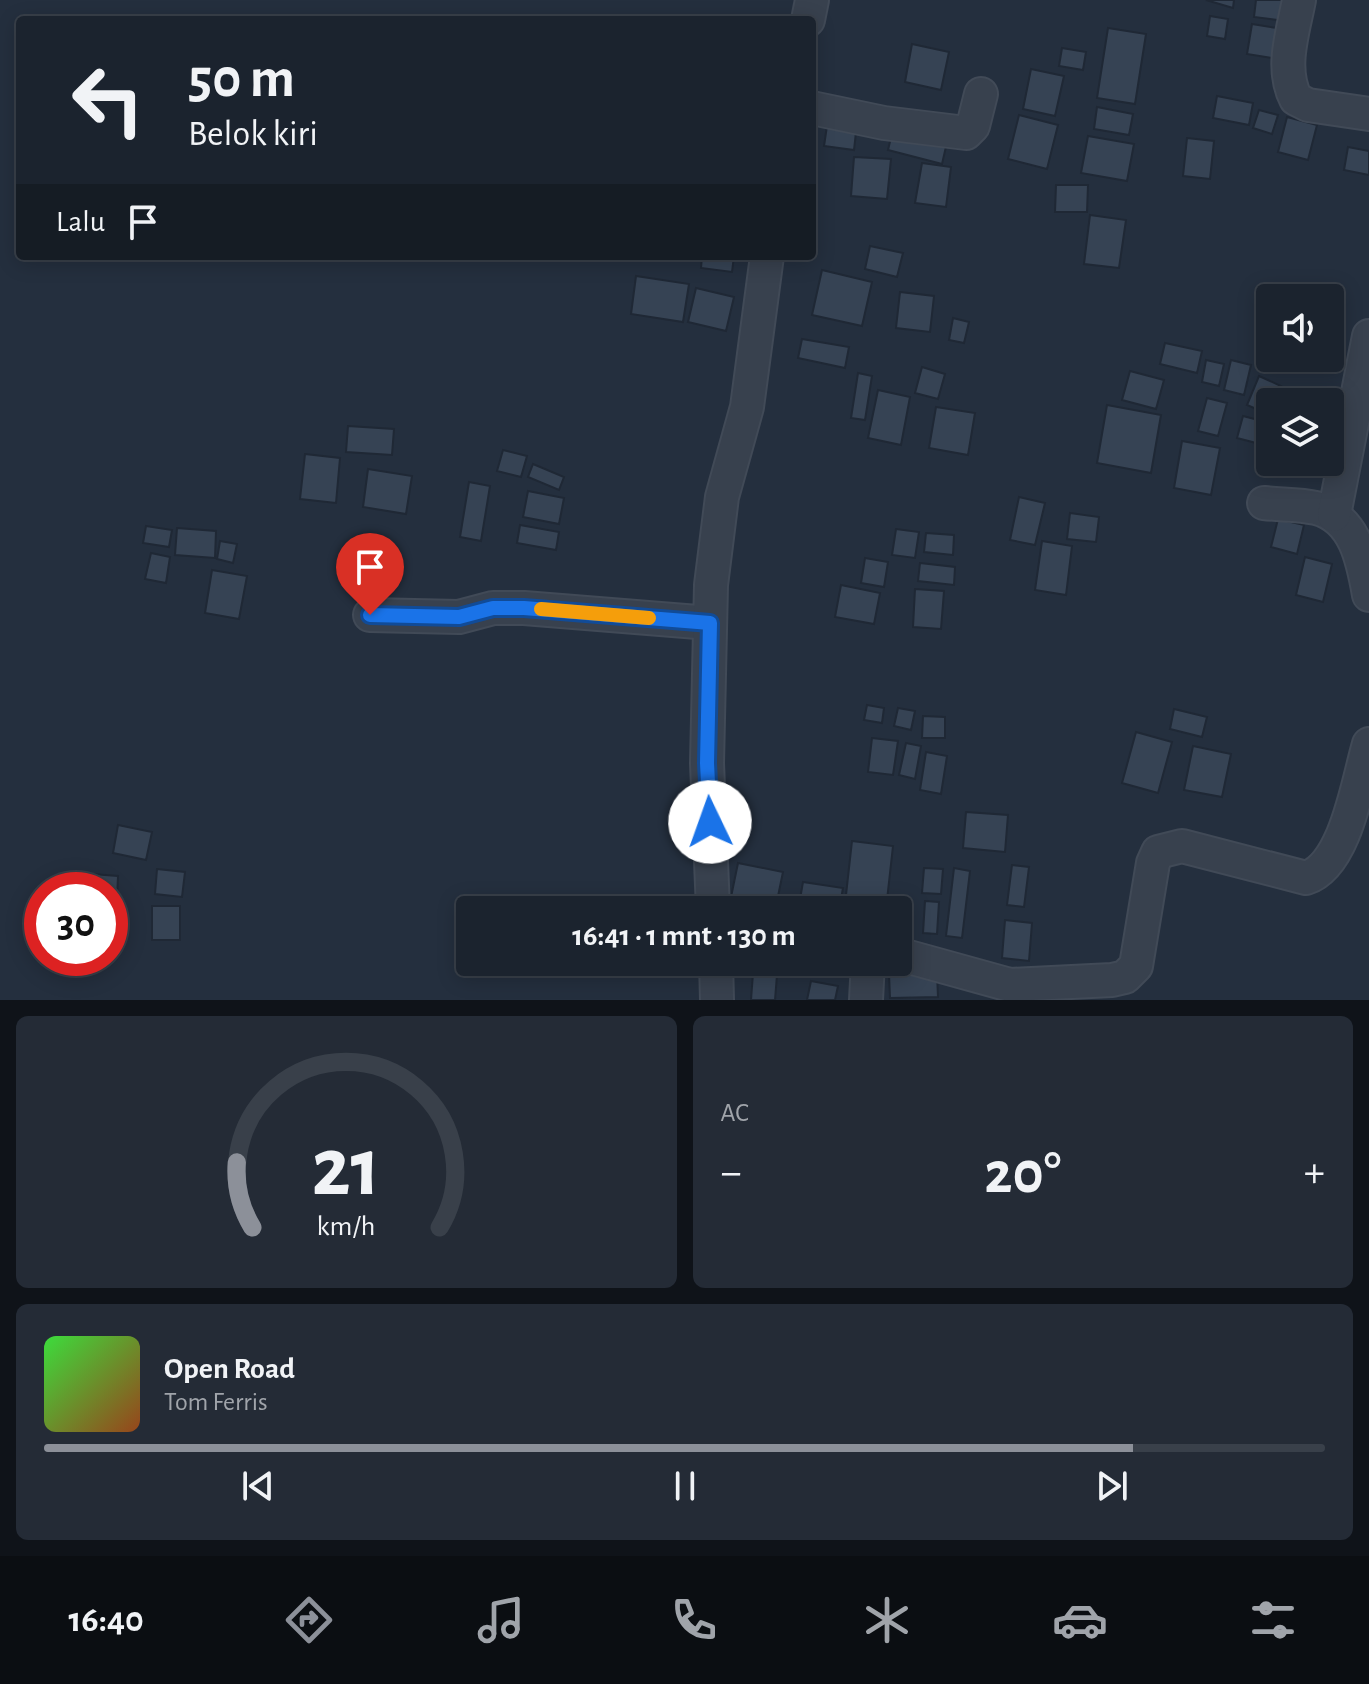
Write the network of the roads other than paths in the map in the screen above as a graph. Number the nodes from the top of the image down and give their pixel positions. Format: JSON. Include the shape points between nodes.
{"nodes":[{"id":1,"x":1299,"y":0,"type":"edge"},
{"id":2,"x":981,"y":94,"type":"dead end"},
{"id":3,"x":816,"y":109,"type":"edge"},
{"id":4,"x":1369,"y":114,"type":"edge"},
{"id":5,"x":766,"y":260,"type":"edge"},
{"id":6,"x":1369,"y":336,"type":"edge"},
{"id":7,"x":1264,"y":503,"type":"dead end"},
{"id":8,"x":1334,"y":515,"type":"junction"},
{"id":9,"x":1369,"y":595,"type":"edge"},
{"id":10,"x":370,"y":615,"type":"dead end"},
{"id":11,"x":710,"y":623,"type":"junction"},
{"id":12,"x":1369,"y":744,"type":"edge"},
{"id":13,"x":712,"y":896,"type":"edge"},
{"id":14,"x":912,"y":958,"type":"edge"},
{"id":15,"x":716,"y":976,"type":"edge"},
{"id":16,"x":867,"y":976,"type":"edge"},
{"id":17,"x":717,"y":1000,"type":"edge"},
{"id":18,"x":866,"y":1000,"type":"edge"}],
"edges":[{"from":1,"to":4,"type":"street","via":[[1288,62],[1296,99]]},
{"from":2,"to":3,"type":"street","via":[[973,126],[966,133]]},
{"from":5,"to":11,"type":"street","via":[[747,407],[722,497]]},
{"from":6,"to":8,"type":"street"},
{"from":7,"to":8,"type":"street"},
{"from":8,"to":9,"type":"street","via":[[1354,537]]},
{"from":10,"to":11,"type":"street","via":[[459,617],[493,608],[524,608]]},
{"from":11,"to":13,"type":"street","via":[[707,763]]},
{"from":12,"to":14,"type":"street","via":[[1342,838],[1317,874],[1306,878],[1182,846],[1158,852],[1136,966],[1125,977],[1010,985]]},
{"from":15,"to":17,"type":"street"},
{"from":16,"to":18,"type":"street"}]}
